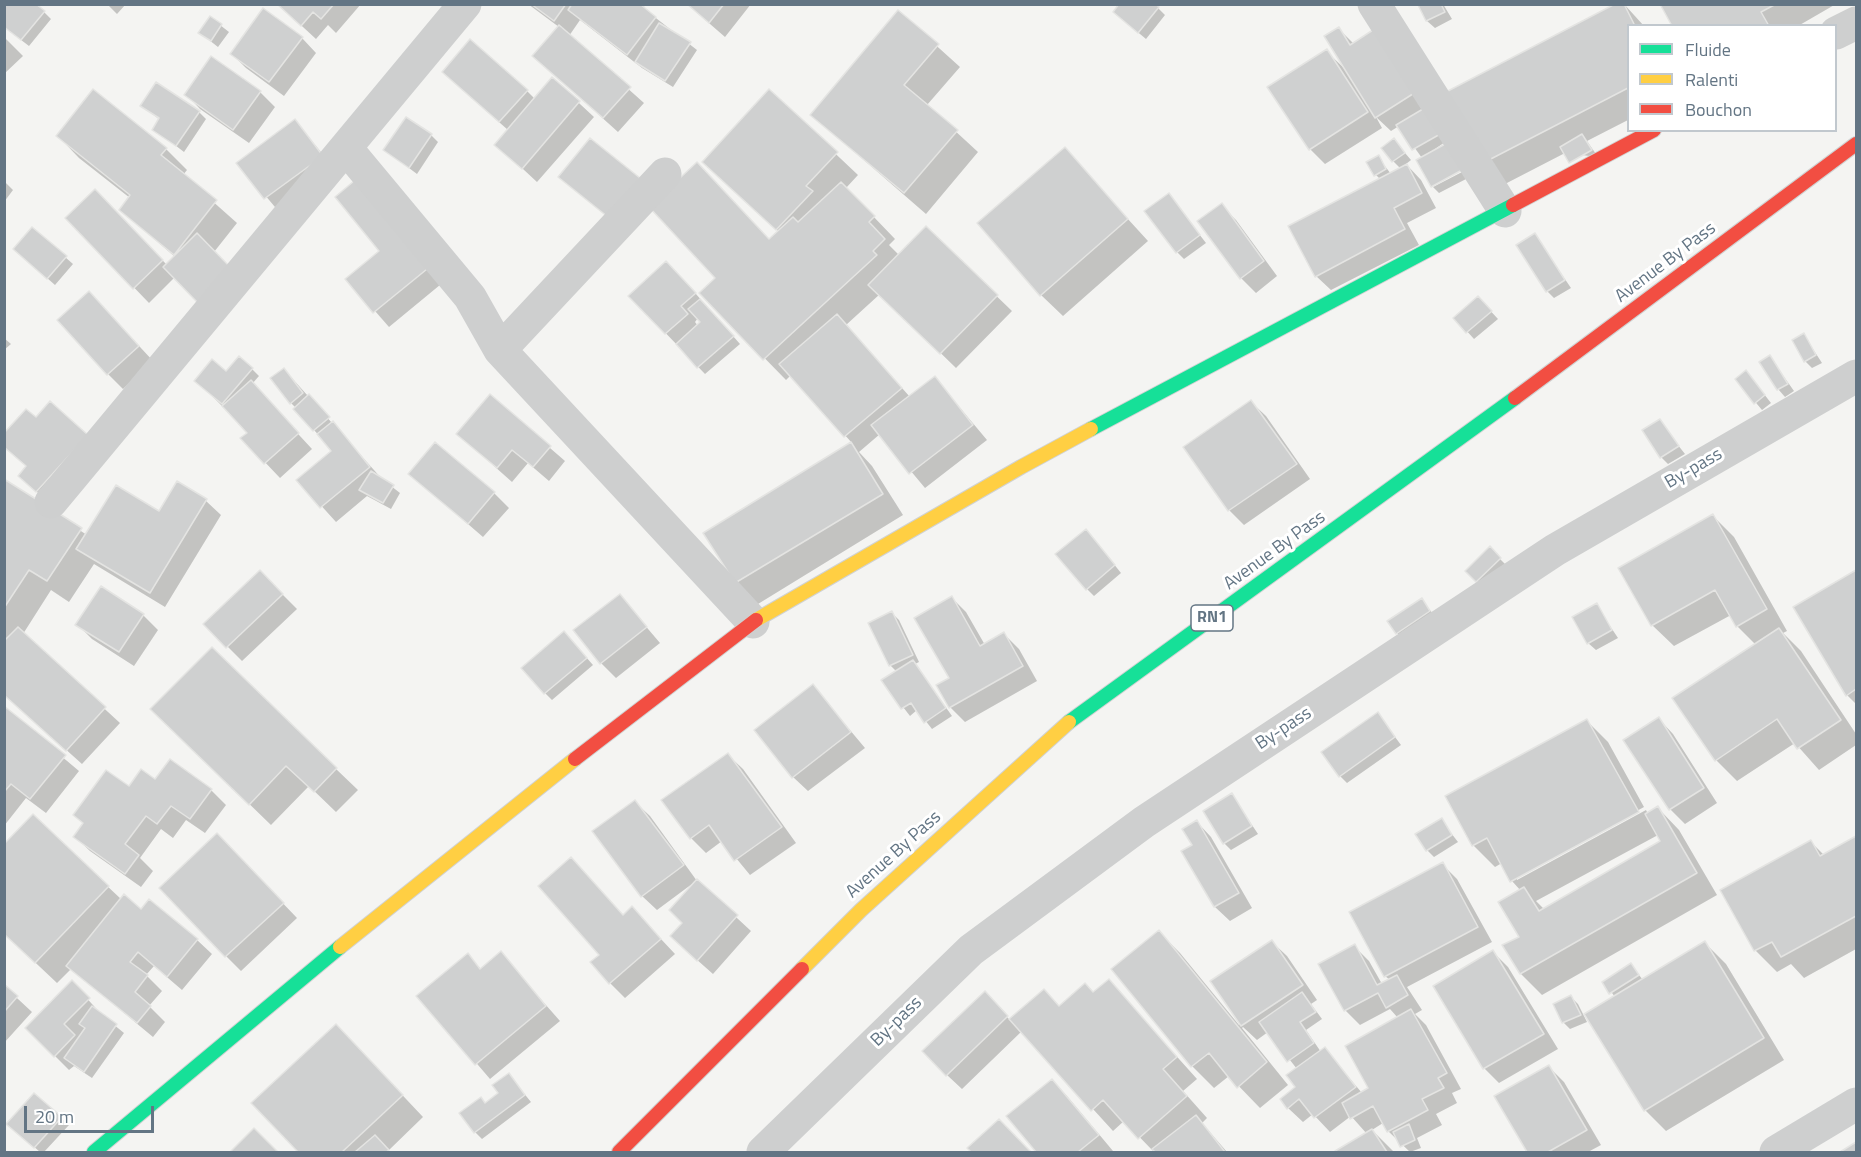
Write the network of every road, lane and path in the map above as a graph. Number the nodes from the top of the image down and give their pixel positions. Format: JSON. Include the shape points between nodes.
{"nodes":[{"id":1,"x":465,"y":4,"type":"edge"},
{"id":2,"x":1374,"y":4,"type":"edge"},
{"id":3,"x":1857,"y":23,"type":"edge"},
{"id":4,"x":1837,"y":33,"type":"edge"},
{"id":5,"x":1650,"y":132,"type":"edge"},
{"id":6,"x":1857,"y":144,"type":"edge"},
{"id":7,"x":346,"y":148,"type":"junction"},
{"id":8,"x":665,"y":174,"type":"dead end"},
{"id":9,"x":1505,"y":211,"type":"junction"},
{"id":10,"x":500,"y":350,"type":"junction"},
{"id":11,"x":1857,"y":376,"type":"edge"},
{"id":12,"x":51,"y":502,"type":"dead end"},
{"id":13,"x":753,"y":622,"type":"junction"},
{"id":14,"x":1857,"y":1104,"type":"edge"},
{"id":15,"x":94,"y":1152,"type":"edge"},
{"id":16,"x":619,"y":1152,"type":"edge"},
{"id":17,"x":763,"y":1152,"type":"edge"},
{"id":18,"x":1776,"y":1152,"type":"edge"}],
"edges":[{"from":1,"to":7,"type":"street"},
{"from":2,"to":9,"type":"street"},
{"from":3,"to":4,"type":"street"},
{"from":5,"to":9,"type":"main road"},
{"from":6,"to":16,"type":"main road","name":"Avenue By Pass","number":"RN1","via":[[1433,460],[1077,715],[861,909]]},
{"from":7,"to":10,"type":"street","via":[[470,297]]},
{"from":7,"to":12,"type":"street"},
{"from":8,"to":10,"type":"street"},
{"from":9,"to":13,"type":"main road","via":[[1021,467]]},
{"from":10,"to":13,"type":"street"},
{"from":11,"to":17,"type":"street","name":"By-pass","via":[[1555,550],[1143,822],[971,950]]},
{"from":13,"to":15,"type":"main road","via":[[398,899]]},
{"from":14,"to":18,"type":"street"}]}
